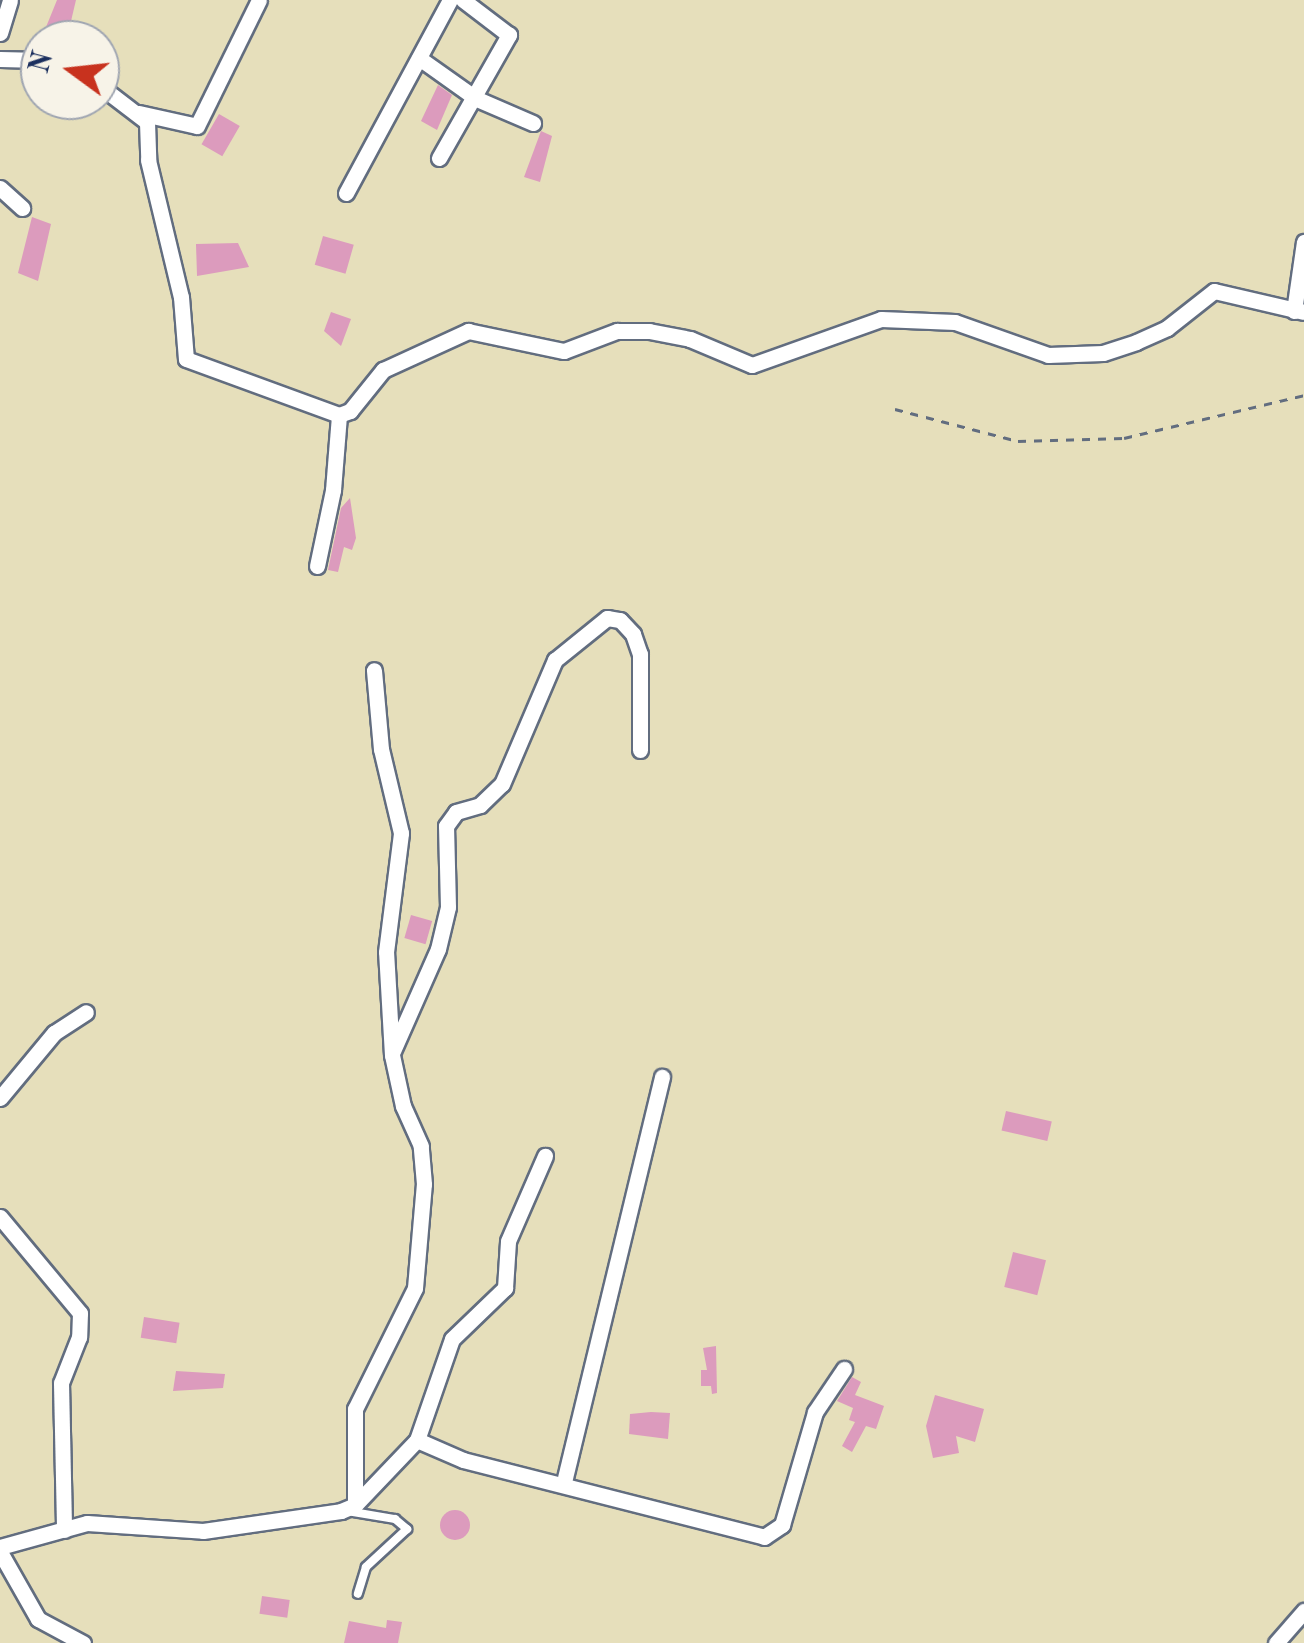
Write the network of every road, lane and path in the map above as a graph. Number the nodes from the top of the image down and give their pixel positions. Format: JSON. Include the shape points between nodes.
{"nodes":[{"id":1,"x":10,"y":0,"type":"edge"},
{"id":2,"x":259,"y":0,"type":"edge"},
{"id":3,"x":450,"y":0,"type":"edge"},
{"id":4,"x":463,"y":0,"type":"edge"},
{"id":5,"x":0,"y":33,"type":"edge"},
{"id":6,"x":419,"y":58,"type":"junction"},
{"id":7,"x":477,"y":98,"type":"junction"},
{"id":8,"x":120,"y":100,"type":"edge"},
{"id":9,"x":139,"y":114,"type":"junction"},
{"id":10,"x":532,"y":123,"type":"dead end"},
{"id":11,"x":438,"y":158,"type":"dead end"},
{"id":12,"x":0,"y":188,"type":"edge"},
{"id":13,"x":346,"y":192,"type":"dead end"},
{"id":14,"x":22,"y":208,"type":"dead end"},
{"id":15,"x":1304,"y":242,"type":"edge"},
{"id":16,"x":1299,"y":312,"type":"edge"},
{"id":17,"x":1304,"y":395,"type":"edge"},
{"id":18,"x":895,"y":410,"type":"dead end"},
{"id":19,"x":338,"y":415,"type":"junction"},
{"id":20,"x":316,"y":566,"type":"dead end"},
{"id":21,"x":374,"y":670,"type":"dead end"},
{"id":22,"x":640,"y":750,"type":"dead end"},
{"id":23,"x":86,"y":1012,"type":"dead end"},
{"id":24,"x":392,"y":1055,"type":"junction"},
{"id":25,"x":662,"y":1077,"type":"dead end"},
{"id":26,"x":0,"y":1098,"type":"edge"},
{"id":27,"x":545,"y":1156,"type":"dead end"},
{"id":28,"x":0,"y":1217,"type":"edge"},
{"id":29,"x":844,"y":1370,"type":"dead end"},
{"id":30,"x":418,"y":1440,"type":"junction"},
{"id":31,"x":564,"y":1482,"type":"junction"},
{"id":32,"x":348,"y":1508,"type":"junction"},
{"id":33,"x":64,"y":1530,"type":"junction"},
{"id":34,"x":0,"y":1550,"type":"edge"},
{"id":35,"x":358,"y":1594,"type":"dead end"},
{"id":36,"x":1304,"y":1612,"type":"edge"},
{"id":37,"x":83,"y":1643,"type":"edge"},
{"id":38,"x":1276,"y":1643,"type":"edge"}],
"edges":[{"from":1,"to":5,"type":"street"},
{"from":2,"to":9,"type":"street","via":[[197,126]]},
{"from":3,"to":6,"type":"street"},
{"from":4,"to":7,"type":"street","via":[[510,35]]},
{"from":6,"to":7,"type":"street"},
{"from":6,"to":13,"type":"street"},
{"from":7,"to":10,"type":"street"},
{"from":7,"to":11,"type":"street"},
{"from":8,"to":9,"type":"street"},
{"from":9,"to":19,"type":"street","via":[[150,137],[148,160],[180,297],[186,360]]},
{"from":12,"to":14,"type":"street"},
{"from":15,"to":16,"type":"street"},
{"from":16,"to":19,"type":"street","via":[[1214,290],[1167,328],[1136,342],[1103,353],[1048,354],[956,322],[881,318],[752,365],[690,339],[649,331],[617,331],[564,350],[468,331],[383,370],[350,412]]},
{"from":17,"to":18,"type":"path","via":[[1124,438],[1018,441]]},
{"from":19,"to":20,"type":"street","via":[[333,490]]},
{"from":21,"to":24,"type":"street","via":[[381,749],[401,833],[386,952]]},
{"from":22,"to":24,"type":"street","via":[[640,654],[633,634],[620,620],[607,618],[555,660],[502,784],[480,805],[456,812],[446,826],[448,907],[438,948]]},
{"from":23,"to":26,"type":"street","via":[[54,1034]]},
{"from":24,"to":32,"type":"street","via":[[403,1106],[421,1146],[422,1249],[415,1288],[354,1409]]},
{"from":25,"to":31,"type":"street"},
{"from":27,"to":30,"type":"street","via":[[508,1241],[506,1288],[452,1339]]},
{"from":28,"to":33,"type":"street","via":[[80,1313],[62,1383]]},
{"from":29,"to":31,"type":"street","via":[[815,1412],[802,1472],[774,1535],[764,1538]]},
{"from":30,"to":31,"type":"street","via":[[463,1460]]},
{"from":30,"to":32,"type":"street"},
{"from":32,"to":33,"type":"street","via":[[203,1531],[87,1523]]},
{"from":32,"to":35,"type":"lane","via":[[406,1522],[405,1534],[366,1567]]},
{"from":33,"to":34,"type":"street"},
{"from":34,"to":37,"type":"street","via":[[38,1619]]},
{"from":36,"to":38,"type":"street"}]}
